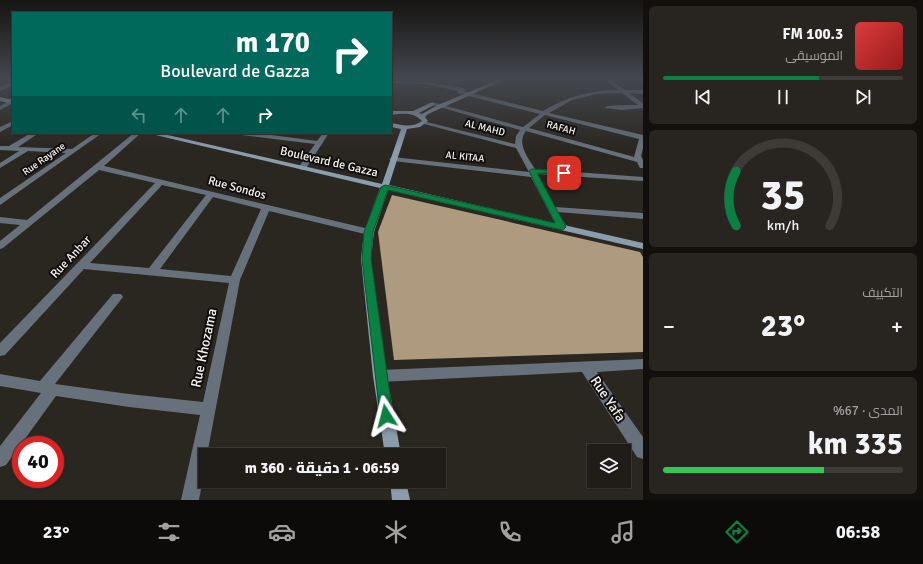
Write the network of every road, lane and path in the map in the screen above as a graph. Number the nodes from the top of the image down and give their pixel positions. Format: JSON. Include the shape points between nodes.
{"nodes":[{"id":1,"x":11,"y":102,"type":"edge"},
{"id":2,"x":436,"y":102,"type":"edge"},
{"id":3,"x":446,"y":102,"type":"edge"},
{"id":4,"x":502,"y":102,"type":"edge"},
{"id":5,"x":561,"y":102,"type":"edge"},
{"id":6,"x":432,"y":104,"type":"junction"},
{"id":7,"x":440,"y":106,"type":"junction"},
{"id":8,"x":643,"y":106,"type":"edge"},
{"id":9,"x":608,"y":107,"type":"dead end"},
{"id":10,"x":0,"y":108,"type":"edge"},
{"id":11,"x":392,"y":112,"type":"edge"},
{"id":12,"x":413,"y":113,"type":"junction"},
{"id":13,"x":543,"y":113,"type":"junction"},
{"id":14,"x":423,"y":120,"type":"junction"},
{"id":15,"x":12,"y":124,"type":"edge"},
{"id":16,"x":392,"y":125,"type":"edge"},
{"id":17,"x":405,"y":127,"type":"junction"},
{"id":18,"x":524,"y":129,"type":"junction"},
{"id":19,"x":0,"y":130,"type":"edge"},
{"id":20,"x":34,"y":134,"type":"edge"},
{"id":21,"x":98,"y":134,"type":"edge"},
{"id":22,"x":137,"y":134,"type":"edge"},
{"id":23,"x":154,"y":134,"type":"edge"},
{"id":24,"x":249,"y":134,"type":"edge"},
{"id":25,"x":325,"y":134,"type":"edge"},
{"id":26,"x":643,"y":137,"type":"edge"},
{"id":27,"x":320,"y":143,"type":"junction"},
{"id":28,"x":519,"y":146,"type":"junction"},
{"id":29,"x":0,"y":148,"type":"edge"},
{"id":30,"x":11,"y":148,"type":"junction"},
{"id":31,"x":27,"y":149,"type":"junction"},
{"id":32,"x":72,"y":151,"type":"junction"},
{"id":33,"x":393,"y":159,"type":"junction"},
{"id":34,"x":641,"y":163,"type":"edge"},
{"id":35,"x":0,"y":166,"type":"edge"},
{"id":36,"x":98,"y":167,"type":"junction"},
{"id":37,"x":302,"y":168,"type":"junction"},
{"id":38,"x":534,"y":173,"type":"junction"},
{"id":39,"x":643,"y":179,"type":"edge"},
{"id":40,"x":161,"y":181,"type":"junction"},
{"id":41,"x":385,"y":187,"type":"junction"},
{"id":42,"x":211,"y":194,"type":"junction"},
{"id":43,"x":0,"y":202,"type":"edge"},
{"id":44,"x":266,"y":208,"type":"junction"},
{"id":45,"x":552,"y":209,"type":"junction"},
{"id":46,"x":643,"y":216,"type":"edge"},
{"id":47,"x":0,"y":220,"type":"edge"},
{"id":48,"x":29,"y":223,"type":"junction"},
{"id":49,"x":562,"y":227,"type":"junction"},
{"id":50,"x":369,"y":232,"type":"junction"},
{"id":51,"x":0,"y":246,"type":"edge"},
{"id":52,"x":643,"y":246,"type":"edge"},
{"id":53,"x":80,"y":265,"type":"junction"},
{"id":54,"x":152,"y":272,"type":"junction"},
{"id":55,"x":235,"y":280,"type":"junction"},
{"id":56,"x":117,"y":297,"type":"dead end"},
{"id":57,"x":0,"y":351,"type":"edge"},
{"id":58,"x":643,"y":364,"type":"edge"},
{"id":59,"x":586,"y":367,"type":"junction"},
{"id":60,"x":380,"y":376,"type":"junction"},
{"id":61,"x":0,"y":380,"type":"edge"},
{"id":62,"x":48,"y":389,"type":"junction"},
{"id":63,"x":208,"y":409,"type":"junction"},
{"id":64,"x":392,"y":448,"type":"edge"},
{"id":65,"x":643,"y":451,"type":"edge"},
{"id":66,"x":0,"y":459,"type":"edge"},
{"id":67,"x":399,"y":488,"type":"edge"},
{"id":68,"x":190,"y":500,"type":"edge"},
{"id":69,"x":401,"y":500,"type":"edge"}],
"edges":[{"from":1,"to":10,"type":"street"},
{"from":2,"to":6,"type":"street"},
{"from":3,"to":7,"type":"street"},
{"from":4,"to":13,"type":"street"},
{"from":5,"to":13,"type":"street"},
{"from":6,"to":7,"type":"street","name":"RAFAH"},
{"from":6,"to":12,"type":"street"},
{"from":7,"to":14,"type":"street"},
{"from":7,"to":18,"type":"street","name":"RAFAH"},
{"from":8,"to":9,"type":"street"},
{"from":11,"to":12,"type":"street"},
{"from":12,"to":14,"type":"street"},
{"from":13,"to":18,"type":"street"},
{"from":13,"to":26,"type":"street"},
{"from":14,"to":17,"type":"street","via":[[416,126]]},
{"from":14,"to":28,"type":"street","name":"AL MAHD"},
{"from":15,"to":19,"type":"street"},
{"from":16,"to":17,"type":"street"},
{"from":17,"to":33,"type":"street"},
{"from":18,"to":28,"type":"street","via":[[518,137]]},
{"from":18,"to":34,"type":"street","name":"RAFAH"},
{"from":20,"to":30,"type":"street"},
{"from":21,"to":32,"type":"street","name":"Rue Rayane"},
{"from":22,"to":36,"type":"street"},
{"from":23,"to":37,"type":"street","name":"Boulevard de Gazza"},
{"from":24,"to":27,"type":"street"},
{"from":25,"to":27,"type":"street"},
{"from":26,"to":34,"type":"street","via":[[638,152]]},
{"from":27,"to":37,"type":"street"},
{"from":28,"to":38,"type":"street"},
{"from":29,"to":30,"type":"street"},
{"from":30,"to":31,"type":"street"},
{"from":31,"to":32,"type":"street"},
{"from":31,"to":35,"type":"street"},
{"from":32,"to":43,"type":"street","name":"Rue Rayane"},
{"from":33,"to":38,"type":"street","name":"AL KITAA"},
{"from":33,"to":41,"type":"street"},
{"from":36,"to":40,"type":"street","name":"Rue Sondos"},
{"from":36,"to":48,"type":"street"},
{"from":37,"to":41,"type":"street","name":"Boulevard de Gazza"},
{"from":38,"to":39,"type":"street","name":"AL KITAA"},
{"from":38,"to":45,"type":"street"},
{"from":40,"to":42,"type":"street","name":"Rue Sondos"},
{"from":40,"to":53,"type":"street","name":"Rue Anbar"},
{"from":41,"to":49,"type":"street","name":"Boulevard de Gazza"},
{"from":41,"to":50,"type":"street"},
{"from":42,"to":44,"type":"street","name":"Rue Sondos"},
{"from":42,"to":54,"type":"street"},
{"from":44,"to":50,"type":"street","name":"Rue Sondos"},
{"from":44,"to":55,"type":"street","name":"Rue Khozama"},
{"from":45,"to":46,"type":"street"},
{"from":45,"to":49,"type":"street"},
{"from":47,"to":48,"type":"street"},
{"from":48,"to":51,"type":"street"},
{"from":49,"to":52,"type":"street","name":"Boulevard de Gazza"},
{"from":50,"to":60,"type":"street","via":[[366,259]]},
{"from":53,"to":54,"type":"street"},
{"from":53,"to":57,"type":"street","name":"Rue Anbar"},
{"from":54,"to":55,"type":"street"},
{"from":55,"to":63,"type":"street","name":"Rue Khozama"},
{"from":56,"to":62,"type":"street"},
{"from":58,"to":59,"type":"street"},
{"from":59,"to":60,"type":"street"},
{"from":59,"to":65,"type":"street","name":"Rue Yafa"},
{"from":60,"to":64,"type":"street"},
{"from":61,"to":62,"type":"street"},
{"from":62,"to":63,"type":"street","via":[[139,403]]},
{"from":62,"to":66,"type":"street"},
{"from":63,"to":68,"type":"street","name":"Rue Khozama"},
{"from":67,"to":69,"type":"street"}]}
